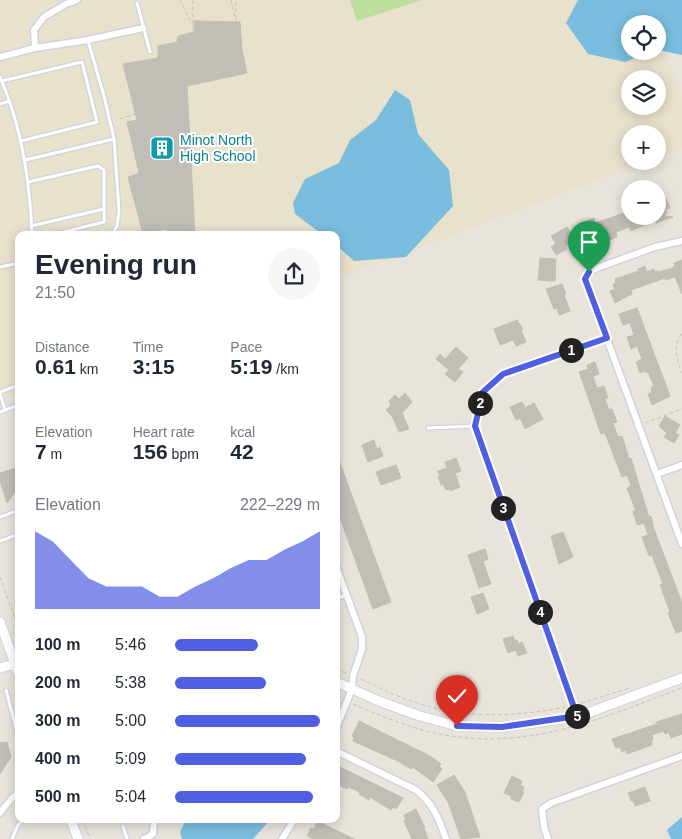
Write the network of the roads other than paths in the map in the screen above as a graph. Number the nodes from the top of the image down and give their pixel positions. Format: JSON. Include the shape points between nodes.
{"nodes":[{"id":1,"x":77,"y":0,"type":"edge"},
{"id":2,"x":137,"y":4,"type":"dead end"},
{"id":3,"x":143,"y":28,"type":"junction"},
{"id":4,"x":88,"y":40,"type":"junction"},
{"id":5,"x":35,"y":48,"type":"junction"},
{"id":6,"x":150,"y":52,"type":"dead end"},
{"id":7,"x":0,"y":57,"type":"edge"},
{"id":8,"x":1,"y":79,"type":"edge"},
{"id":9,"x":9,"y":101,"type":"junction"},
{"id":10,"x":0,"y":104,"type":"edge"},
{"id":11,"x":114,"y":139,"type":"junction"},
{"id":12,"x":21,"y":141,"type":"junction"},
{"id":13,"x":25,"y":160,"type":"junction"},
{"id":14,"x":28,"y":182,"type":"junction"},
{"id":15,"x":104,"y":209,"type":"junction"},
{"id":16,"x":31,"y":226,"type":"junction"},
{"id":17,"x":32,"y":231,"type":"edge"},
{"id":18,"x":68,"y":231,"type":"edge"},
{"id":19,"x":114,"y":231,"type":"edge"},
{"id":20,"x":682,"y":241,"type":"edge"},
{"id":21,"x":15,"y":264,"type":"edge"},
{"id":22,"x":0,"y":267,"type":"edge"},
{"id":23,"x":607,"y":338,"type":"junction"},
{"id":24,"x":15,"y":387,"type":"edge"},
{"id":25,"x":0,"y":393,"type":"edge"},
{"id":26,"x":15,"y":407,"type":"edge"},
{"id":27,"x":5,"y":410,"type":"junction"},
{"id":28,"x":0,"y":412,"type":"edge"},
{"id":29,"x":475,"y":426,"type":"junction"},
{"id":30,"x":428,"y":428,"type":"dead end"},
{"id":31,"x":682,"y":465,"type":"edge"},
{"id":32,"x":657,"y":474,"type":"junction"},
{"id":33,"x":15,"y":511,"type":"edge"},
{"id":34,"x":0,"y":517,"type":"edge"},
{"id":35,"x":15,"y":535,"type":"edge"},
{"id":36,"x":0,"y":541,"type":"edge"},
{"id":37,"x":682,"y":544,"type":"edge"},
{"id":38,"x":340,"y":577,"type":"edge"},
{"id":39,"x":347,"y":595,"type":"junction"},
{"id":40,"x":340,"y":598,"type":"edge"},
{"id":41,"x":0,"y":622,"type":"edge"},
{"id":42,"x":15,"y":658,"type":"edge"},
{"id":43,"x":15,"y":664,"type":"edge"},
{"id":44,"x":0,"y":668,"type":"edge"},
{"id":45,"x":682,"y":678,"type":"edge"},
{"id":46,"x":340,"y":684,"type":"edge"},
{"id":47,"x":352,"y":689,"type":"junction"},
{"id":48,"x":6,"y":690,"type":"dead end"},
{"id":49,"x":577,"y":716,"type":"junction"},
{"id":50,"x":340,"y":719,"type":"edge"},
{"id":51,"x":15,"y":725,"type":"edge"},
{"id":52,"x":340,"y":753,"type":"edge"},
{"id":53,"x":682,"y":756,"type":"edge"},
{"id":54,"x":15,"y":796,"type":"edge"},
{"id":55,"x":0,"y":813,"type":"edge"},
{"id":56,"x":20,"y":823,"type":"edge"},
{"id":57,"x":72,"y":823,"type":"edge"},
{"id":58,"x":154,"y":823,"type":"edge"},
{"id":59,"x":292,"y":823,"type":"edge"},
{"id":60,"x":123,"y":826,"type":"dead end"},
{"id":61,"x":154,"y":836,"type":"edge"},
{"id":62,"x":12,"y":839,"type":"edge"},
{"id":63,"x":78,"y":839,"type":"edge"},
{"id":64,"x":127,"y":839,"type":"edge"},
{"id":65,"x":144,"y":839,"type":"edge"},
{"id":66,"x":282,"y":839,"type":"edge"},
{"id":67,"x":446,"y":839,"type":"edge"},
{"id":68,"x":548,"y":839,"type":"edge"}],
"edges":[{"from":1,"to":5,"type":"street","via":[[44,17],[34,30]]},
{"from":2,"to":3,"type":"lane"},
{"from":3,"to":4,"type":"street"},
{"from":3,"to":6,"type":"lane"},
{"from":4,"to":5,"type":"street"},
{"from":4,"to":11,"type":"lane"},
{"from":5,"to":7,"type":"street"},
{"from":8,"to":9,"type":"lane"},
{"from":8,"to":12,"type":"lane","via":[[82,62],[97,122]]},
{"from":9,"to":10,"type":"lane"},
{"from":9,"to":12,"type":"lane"},
{"from":11,"to":13,"type":"lane"},
{"from":11,"to":19,"type":"lane","via":[[119,211]]},
{"from":12,"to":13,"type":"lane"},
{"from":13,"to":14,"type":"lane"},
{"from":14,"to":15,"type":"lane","via":[[98,166],[104,170]]},
{"from":14,"to":16,"type":"lane"},
{"from":15,"to":16,"type":"lane"},
{"from":15,"to":18,"type":"lane","via":[[104,222]]},
{"from":16,"to":17,"type":"lane"},
{"from":20,"to":23,"type":"street","via":[[655,247],[589,272],[585,279]]},
{"from":21,"to":22,"type":"lane"},
{"from":23,"to":29,"type":"street","via":[[503,374],[483,392]]},
{"from":23,"to":32,"type":"street"},
{"from":24,"to":25,"type":"lane"},
{"from":25,"to":27,"type":"lane"},
{"from":26,"to":27,"type":"lane"},
{"from":27,"to":28,"type":"lane"},
{"from":29,"to":30,"type":"lane"},
{"from":29,"to":49,"type":"street"},
{"from":31,"to":32,"type":"street"},
{"from":32,"to":37,"type":"street"},
{"from":33,"to":34,"type":"lane"},
{"from":35,"to":36,"type":"lane"},
{"from":38,"to":39,"type":"street"},
{"from":39,"to":40,"type":"lane"},
{"from":39,"to":47,"type":"street","via":[[362,637]]},
{"from":41,"to":42,"type":"street"},
{"from":43,"to":44,"type":"street"},
{"from":45,"to":49,"type":"street"},
{"from":46,"to":47,"type":"street"},
{"from":47,"to":49,"type":"street","via":[[379,702],[457,726],[502,727]]},
{"from":47,"to":50,"type":"street"},
{"from":48,"to":51,"type":"lane"},
{"from":52,"to":67,"type":"street","via":[[426,798]]},
{"from":53,"to":68,"type":"street","via":[[551,803],[542,809]]},
{"from":54,"to":55,"type":"street"},
{"from":56,"to":62,"type":"lane"},
{"from":57,"to":63,"type":"street"},
{"from":58,"to":61,"type":"street"},
{"from":59,"to":66,"type":"street"},
{"from":60,"to":64,"type":"lane"},
{"from":61,"to":65,"type":"street"}]}
